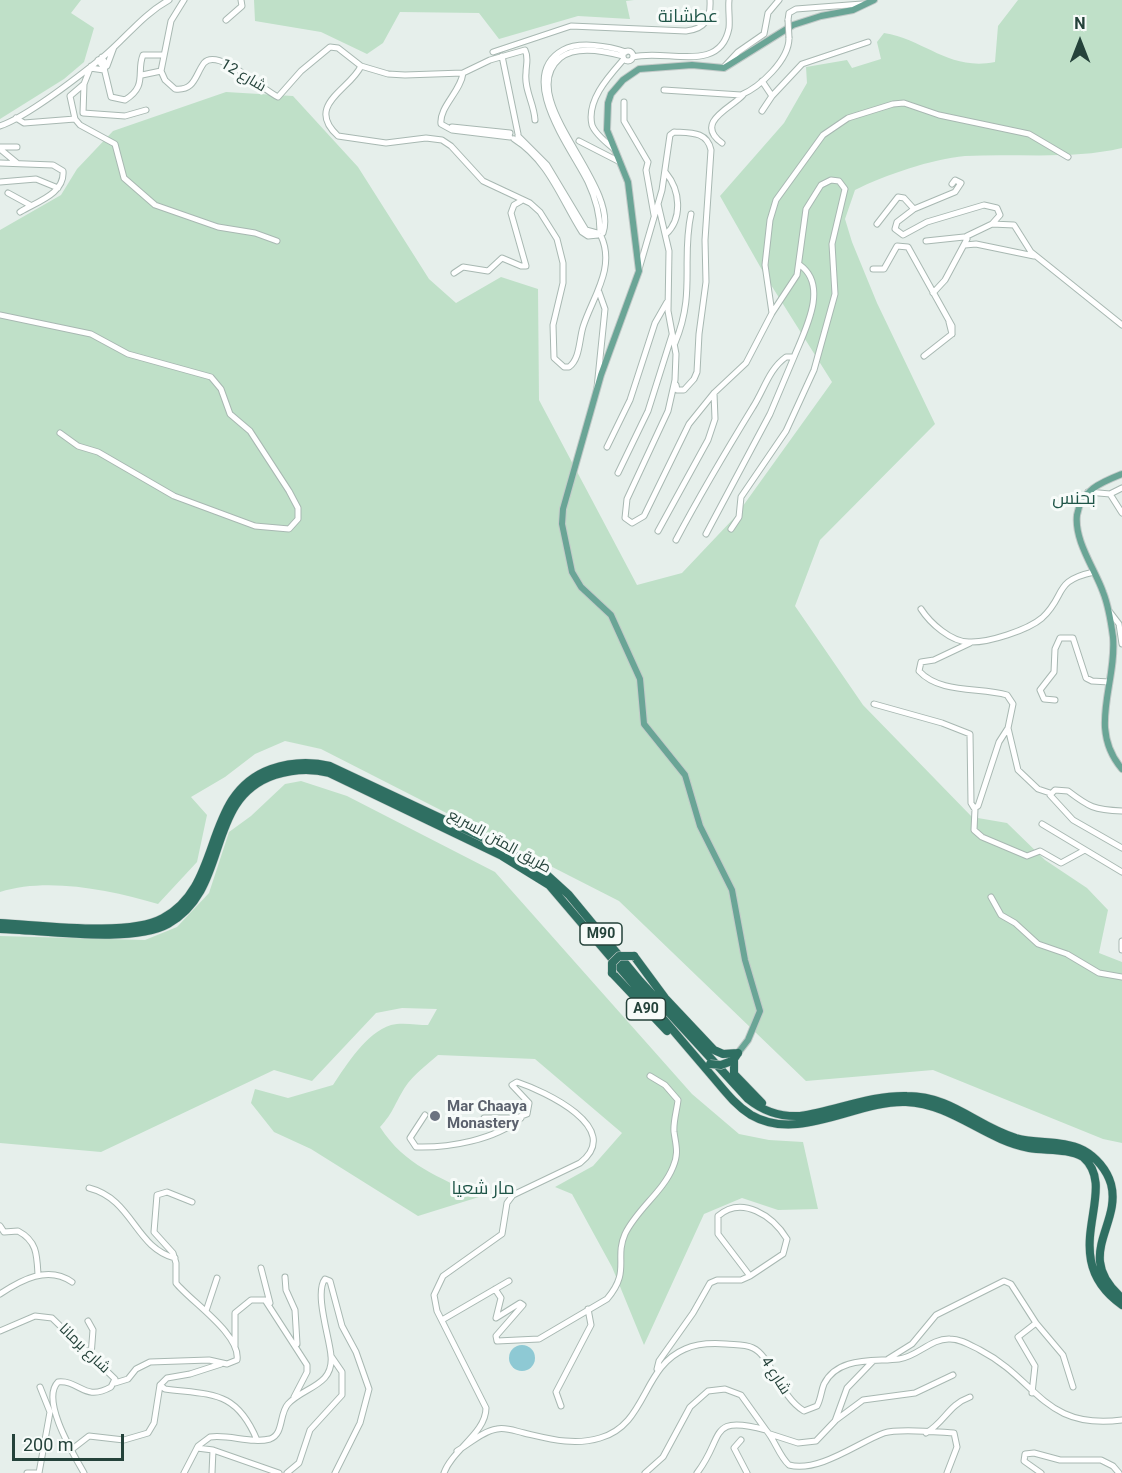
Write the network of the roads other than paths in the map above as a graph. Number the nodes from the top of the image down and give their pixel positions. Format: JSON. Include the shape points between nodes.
{"nodes":[{"id":1,"x":169,"y":0,"type":"edge"},
{"id":2,"x":184,"y":0,"type":"edge"},
{"id":3,"x":241,"y":0,"type":"edge"},
{"id":4,"x":710,"y":0,"type":"edge"},
{"id":5,"x":729,"y":0,"type":"edge"},
{"id":6,"x":779,"y":0,"type":"edge"},
{"id":7,"x":874,"y":0,"type":"edge"},
{"id":8,"x":866,"y":4,"type":"junction"},
{"id":9,"x":226,"y":20,"type":"dead end"},
{"id":10,"x":868,"y":42,"type":"dead end"},
{"id":11,"x":114,"y":45,"type":"junction"},
{"id":12,"x":493,"y":52,"type":"dead end"},
{"id":13,"x":613,"y":53,"type":"junction"},
{"id":14,"x":164,"y":54,"type":"junction"},
{"id":15,"x":502,"y":56,"type":"junction"},
{"id":16,"x":627,"y":56,"type":"junction"},
{"id":17,"x":100,"y":59,"type":"junction"},
{"id":18,"x":618,"y":65,"type":"junction"},
{"id":19,"x":91,"y":66,"type":"junction"},
{"id":20,"x":361,"y":66,"type":"junction"},
{"id":21,"x":724,"y":68,"type":"junction"},
{"id":22,"x":105,"y":69,"type":"junction"},
{"id":23,"x":161,"y":71,"type":"junction"},
{"id":24,"x":463,"y":73,"type":"junction"},
{"id":25,"x":142,"y":75,"type":"junction"},
{"id":26,"x":762,"y":81,"type":"junction"},
{"id":27,"x":84,"y":84,"type":"junction"},
{"id":28,"x":664,"y":90,"type":"dead end"},
{"id":29,"x":744,"y":93,"type":"junction"},
{"id":30,"x":772,"y":96,"type":"junction"},
{"id":31,"x":624,"y":102,"type":"dead end"},
{"id":32,"x":146,"y":110,"type":"dead end"},
{"id":33,"x":762,"y":111,"type":"dead end"},
{"id":34,"x":16,"y":118,"type":"junction"},
{"id":35,"x":75,"y":119,"type":"junction"},
{"id":36,"x":535,"y":120,"type":"dead end"},
{"id":37,"x":0,"y":126,"type":"edge"},
{"id":38,"x":514,"y":135,"type":"junction"},
{"id":39,"x":579,"y":141,"type":"dead end"},
{"id":40,"x":722,"y":143,"type":"dead end"},
{"id":41,"x":17,"y":147,"type":"dead end"},
{"id":42,"x":0,"y":148,"type":"edge"},
{"id":43,"x":615,"y":150,"type":"junction"},
{"id":44,"x":1068,"y":157,"type":"dead end"},
{"id":45,"x":622,"y":162,"type":"junction"},
{"id":46,"x":17,"y":163,"type":"junction"},
{"id":47,"x":0,"y":164,"type":"edge"},
{"id":48,"x":666,"y":173,"type":"junction"},
{"id":49,"x":0,"y":182,"type":"edge"},
{"id":50,"x":591,"y":183,"type":"junction"},
{"id":51,"x":952,"y":184,"type":"dead end"},
{"id":52,"x":58,"y":188,"type":"junction"},
{"id":53,"x":8,"y":193,"type":"dead end"},
{"id":54,"x":521,"y":201,"type":"junction"},
{"id":55,"x":658,"y":204,"type":"junction"},
{"id":56,"x":30,"y":205,"type":"junction"},
{"id":57,"x":914,"y":209,"type":"junction"},
{"id":58,"x":20,"y":212,"type":"dead end"},
{"id":59,"x":691,"y":214,"type":"dead end"},
{"id":60,"x":654,"y":219,"type":"junction"},
{"id":61,"x":877,"y":224,"type":"dead end"},
{"id":62,"x":992,"y":224,"type":"junction"},
{"id":63,"x":600,"y":234,"type":"junction"},
{"id":64,"x":666,"y":234,"type":"junction"},
{"id":65,"x":966,"y":239,"type":"junction"},
{"id":66,"x":277,"y":241,"type":"dead end"},
{"id":67,"x":926,"y":241,"type":"dead end"},
{"id":68,"x":1036,"y":256,"type":"junction"},
{"id":69,"x":800,"y":265,"type":"junction"},
{"id":70,"x":873,"y":269,"type":"dead end"},
{"id":71,"x":639,"y":271,"type":"junction"},
{"id":72,"x":454,"y":273,"type":"dead end"},
{"id":73,"x":599,"y":292,"type":"junction"},
{"id":74,"x":933,"y":293,"type":"junction"},
{"id":75,"x":668,"y":301,"type":"junction"},
{"id":76,"x":772,"y":313,"type":"junction"},
{"id":77,"x":0,"y":315,"type":"edge"},
{"id":78,"x":1122,"y":325,"type":"edge"},
{"id":79,"x":672,"y":335,"type":"junction"},
{"id":80,"x":675,"y":343,"type":"junction"},
{"id":81,"x":924,"y":356,"type":"dead end"},
{"id":82,"x":794,"y":357,"type":"junction"},
{"id":83,"x":675,"y":381,"type":"junction"},
{"id":84,"x":597,"y":390,"type":"junction"},
{"id":85,"x":714,"y":393,"type":"junction"},
{"id":86,"x":60,"y":433,"type":"dead end"},
{"id":87,"x":607,"y":447,"type":"dead end"},
{"id":88,"x":618,"y":473,"type":"dead end"},
{"id":89,"x":1122,"y":474,"type":"edge"},
{"id":90,"x":1122,"y":488,"type":"edge"},
{"id":91,"x":1088,"y":492,"type":"junction"},
{"id":92,"x":1110,"y":494,"type":"junction"},
{"id":93,"x":1122,"y":513,"type":"edge"},
{"id":94,"x":731,"y":529,"type":"dead end"},
{"id":95,"x":658,"y":531,"type":"dead end"},
{"id":96,"x":706,"y":534,"type":"dead end"},
{"id":97,"x":676,"y":540,"type":"dead end"},
{"id":98,"x":1094,"y":572,"type":"junction"},
{"id":99,"x":921,"y":609,"type":"dead end"},
{"id":100,"x":1109,"y":611,"type":"junction"},
{"id":101,"x":970,"y":643,"type":"junction"},
{"id":102,"x":1122,"y":644,"type":"edge"},
{"id":103,"x":1109,"y":682,"type":"junction"},
{"id":104,"x":1054,"y":700,"type":"dead end"},
{"id":105,"x":874,"y":704,"type":"dead end"},
{"id":106,"x":1008,"y":728,"type":"junction"},
{"id":107,"x":1122,"y":770,"type":"edge"},
{"id":108,"x":1050,"y":793,"type":"junction"},
{"id":109,"x":975,"y":809,"type":"junction"},
{"id":110,"x":1122,"y":811,"type":"edge"},
{"id":111,"x":1042,"y":824,"type":"dead end"},
{"id":112,"x":1122,"y":848,"type":"edge"},
{"id":113,"x":1083,"y":851,"type":"junction"},
{"id":114,"x":1122,"y":872,"type":"edge"},
{"id":115,"x":991,"y":897,"type":"dead end"},
{"id":116,"x":0,"y":923,"type":"edge"},
{"id":117,"x":0,"y":929,"type":"edge"},
{"id":118,"x":1122,"y":941,"type":"edge"},
{"id":119,"x":1122,"y":950,"type":"edge"},
{"id":120,"x":1122,"y":977,"type":"edge"},
{"id":121,"x":640,"y":981,"type":"junction"},
{"id":122,"x":665,"y":998,"type":"junction"},
{"id":123,"x":647,"y":999,"type":"junction"},
{"id":124,"x":683,"y":1042,"type":"junction"},
{"id":125,"x":734,"y":1058,"type":"junction"},
{"id":126,"x":650,"y":1077,"type":"dead end"},
{"id":127,"x":425,"y":1115,"type":"dead end"},
{"id":128,"x":790,"y":1116,"type":"junction"},
{"id":129,"x":522,"y":1117,"type":"junction"},
{"id":130,"x":484,"y":1118,"type":"dead end"},
{"id":131,"x":89,"y":1188,"type":"dead end"},
{"id":132,"x":192,"y":1202,"type":"dead end"},
{"id":133,"x":0,"y":1226,"type":"edge"},
{"id":134,"x":175,"y":1258,"type":"junction"},
{"id":135,"x":261,"y":1268,"type":"dead end"},
{"id":136,"x":38,"y":1275,"type":"junction"},
{"id":137,"x":750,"y":1276,"type":"junction"},
{"id":138,"x":218,"y":1278,"type":"dead end"},
{"id":139,"x":285,"y":1278,"type":"dead end"},
{"id":140,"x":509,"y":1281,"type":"dead end"},
{"id":141,"x":72,"y":1282,"type":"dead end"},
{"id":142,"x":495,"y":1289,"type":"junction"},
{"id":143,"x":0,"y":1294,"type":"edge"},
{"id":144,"x":1122,"y":1298,"type":"edge"},
{"id":145,"x":270,"y":1303,"type":"junction"},
{"id":146,"x":1122,"y":1305,"type":"edge"},
{"id":147,"x":588,"y":1309,"type":"junction"},
{"id":148,"x":207,"y":1311,"type":"junction"},
{"id":149,"x":442,"y":1320,"type":"junction"},
{"id":150,"x":88,"y":1321,"type":"dead end"},
{"id":151,"x":1036,"y":1323,"type":"junction"},
{"id":152,"x":0,"y":1332,"type":"edge"},
{"id":153,"x":297,"y":1346,"type":"junction"},
{"id":154,"x":235,"y":1348,"type":"junction"},
{"id":155,"x":91,"y":1356,"type":"junction"},
{"id":156,"x":331,"y":1356,"type":"junction"},
{"id":157,"x":887,"y":1360,"type":"junction"},
{"id":158,"x":873,"y":1361,"type":"junction"},
{"id":159,"x":222,"y":1363,"type":"junction"},
{"id":160,"x":657,"y":1370,"type":"junction"},
{"id":161,"x":953,"y":1375,"type":"dead end"},
{"id":162,"x":115,"y":1383,"type":"junction"},
{"id":163,"x":160,"y":1384,"type":"junction"},
{"id":164,"x":1074,"y":1386,"type":"dead end"},
{"id":165,"x":40,"y":1388,"type":"dead end"},
{"id":166,"x":1032,"y":1393,"type":"junction"},
{"id":167,"x":970,"y":1397,"type":"dead end"},
{"id":168,"x":293,"y":1399,"type":"junction"},
{"id":169,"x":55,"y":1403,"type":"junction"},
{"id":170,"x":561,"y":1406,"type":"dead end"},
{"id":171,"x":50,"y":1409,"type":"junction"},
{"id":172,"x":1122,"y":1420,"type":"edge"},
{"id":173,"x":835,"y":1421,"type":"junction"},
{"id":174,"x":768,"y":1432,"type":"junction"},
{"id":175,"x":926,"y":1433,"type":"junction"},
{"id":176,"x":257,"y":1440,"type":"junction"},
{"id":177,"x":741,"y":1440,"type":"dead end"},
{"id":178,"x":197,"y":1448,"type":"junction"},
{"id":179,"x":71,"y":1450,"type":"junction"},
{"id":180,"x":213,"y":1450,"type":"junction"},
{"id":181,"x":457,"y":1451,"type":"junction"},
{"id":182,"x":828,"y":1468,"type":"dead end"},
{"id":183,"x":821,"y":1471,"type":"dead end"},
{"id":184,"x":27,"y":1473,"type":"edge"},
{"id":185,"x":38,"y":1473,"type":"edge"},
{"id":186,"x":84,"y":1473,"type":"edge"},
{"id":187,"x":184,"y":1473,"type":"edge"},
{"id":188,"x":213,"y":1473,"type":"edge"},
{"id":189,"x":279,"y":1473,"type":"edge"},
{"id":190,"x":287,"y":1473,"type":"edge"},
{"id":191,"x":335,"y":1473,"type":"edge"},
{"id":192,"x":444,"y":1473,"type":"edge"},
{"id":193,"x":645,"y":1473,"type":"edge"},
{"id":194,"x":697,"y":1473,"type":"edge"},
{"id":195,"x":747,"y":1473,"type":"edge"},
{"id":196,"x":946,"y":1473,"type":"edge"},
{"id":197,"x":1041,"y":1473,"type":"edge"},
{"id":198,"x":1119,"y":1473,"type":"edge"}],
"edges":[{"from":1,"to":11,"type":"street","via":[[139,20]]},
{"from":2,"to":14,"type":"street","via":[[171,21]]},
{"from":3,"to":9,"type":"street","via":[[239,12]]},
{"from":4,"to":12,"type":"street","via":[[710,15],[698,29],[575,25]]},
{"from":5,"to":16,"type":"street","via":[[727,34],[710,54],[695,58]]},
{"from":6,"to":21,"type":"street","via":[[770,11],[764,34],[738,52]]},
{"from":7,"to":8,"type":"main road"},
{"from":8,"to":21,"type":"main road","via":[[793,25]]},
{"from":8,"to":26,"type":"street","bridge":true,"via":[[796,9],[789,13],[786,51]]},
{"from":10,"to":30,"type":"street","via":[[802,64]]},
{"from":11,"to":17,"type":"street"},
{"from":11,"to":22,"type":"street"},
{"from":13,"to":16,"type":"street"},
{"from":13,"to":18,"type":"street"},
{"from":13,"to":50,"type":"street","via":[[568,53],[550,75],[551,99],[559,124]]},
{"from":14,"to":23,"type":"street"},
{"from":14,"to":25,"type":"street","via":[[143,56]]},
{"from":15,"to":24,"type":"street"},
{"from":15,"to":36,"type":"street","via":[[526,50],[528,94]]},
{"from":15,"to":38,"type":"street"},
{"from":16,"to":18,"type":"street"},
{"from":16,"to":50,"type":"street","via":[[605,47],[572,46],[558,53],[546,70],[553,119]]},
{"from":17,"to":19,"type":"street"},
{"from":17,"to":22,"type":"street"},
{"from":18,"to":43,"type":"street","via":[[599,92],[592,122]]},
{"from":19,"to":22,"type":"street"},
{"from":19,"to":27,"type":"street"},
{"from":19,"to":34,"type":"street"},
{"from":20,"to":23,"type":"street","name":"شارع 12","via":[[338,48],[330,47],[278,97],[218,59],[206,62],[195,81],[182,90],[173,88]]},
{"from":20,"to":24,"type":"street","via":[[388,74]]},
{"from":20,"to":54,"type":"street","via":[[328,105],[328,120],[338,136],[386,143],[442,140],[483,181]]},
{"from":21,"to":43,"type":"main road","via":[[673,65],[632,73],[616,87],[608,103],[608,130]]},
{"from":22,"to":25,"type":"street","via":[[111,97],[122,100],[133,93]]},
{"from":23,"to":25,"type":"street"},
{"from":24,"to":38,"type":"street","via":[[457,92],[441,116],[441,124],[446,128]]},
{"from":26,"to":29,"type":"street"},
{"from":26,"to":30,"type":"street"},
{"from":27,"to":32,"type":"street","via":[[82,113],[125,116]]},
{"from":27,"to":35,"type":"street","via":[[70,96]]},
{"from":28,"to":29,"type":"street","via":[[733,96]]},
{"from":29,"to":40,"type":"street","via":[[738,101],[723,108],[713,125],[714,136]]},
{"from":30,"to":33,"type":"street"},
{"from":31,"to":60,"type":"street","via":[[624,122],[648,162]]},
{"from":34,"to":35,"type":"street","via":[[24,123]]},
{"from":34,"to":37,"type":"street"},
{"from":35,"to":66,"type":"street","via":[[115,144],[124,178],[155,206]]},
{"from":38,"to":63,"type":"street","via":[[566,198],[582,231],[588,236]]},
{"from":39,"to":45,"type":"street"},
{"from":41,"to":42,"type":"street"},
{"from":42,"to":46,"type":"street"},
{"from":43,"to":45,"type":"main road"},
{"from":44,"to":76,"type":"street","via":[[1029,134],[904,104],[848,118],[823,135],[777,200],[770,220],[765,265]]},
{"from":45,"to":71,"type":"main road"},
{"from":46,"to":47,"type":"street"},
{"from":46,"to":52,"type":"street","via":[[61,168],[63,178]]},
{"from":48,"to":55,"type":"street"},
{"from":48,"to":64,"type":"street","via":[[678,209],[676,222]]},
{"from":48,"to":83,"type":"street","via":[[672,133],[701,135],[709,142],[706,282],[697,372],[684,390],[677,390]]},
{"from":49,"to":52,"type":"street","via":[[36,179]]},
{"from":50,"to":63,"type":"street","via":[[601,214]]},
{"from":51,"to":57,"type":"street","via":[[956,180],[961,183],[954,192]]},
{"from":52,"to":56,"type":"street"},
{"from":53,"to":56,"type":"street"},
{"from":54,"to":72,"type":"street","via":[[511,213],[526,266],[502,258],[488,271],[463,267]]},
{"from":54,"to":73,"type":"street","via":[[534,205],[547,220],[562,253],[564,274],[553,325],[553,353],[559,364],[568,367],[574,362],[583,327]]},
{"from":55,"to":60,"type":"street"},
{"from":55,"to":64,"type":"street"},
{"from":56,"to":58,"type":"street"},
{"from":57,"to":61,"type":"street","via":[[904,198],[897,197]]},
{"from":57,"to":62,"type":"street","via":[[896,224],[899,235],[984,205],[999,210],[999,218]]},
{"from":59,"to":80,"type":"street","via":[[688,293]]},
{"from":60,"to":71,"type":"street"},
{"from":62,"to":65,"type":"street"},
{"from":62,"to":68,"type":"street","via":[[1014,225]]},
{"from":63,"to":73,"type":"street","via":[[604,269]]},
{"from":64,"to":75,"type":"street","via":[[671,270]]},
{"from":65,"to":67,"type":"street"},
{"from":65,"to":68,"type":"street"},
{"from":65,"to":74,"type":"street","via":[[945,280]]},
{"from":68,"to":78,"type":"street"},
{"from":69,"to":76,"type":"street"},
{"from":69,"to":82,"type":"street","via":[[813,279],[814,301]]},
{"from":69,"to":94,"type":"street","via":[[806,209],[826,181],[839,181],[846,196],[832,244],[835,294],[814,370],[794,419],[741,497],[739,517]]},
{"from":70,"to":74,"type":"street","via":[[883,270],[895,248],[905,245]]},
{"from":71,"to":84,"type":"main road"},
{"from":73,"to":84,"type":"street","via":[[605,309]]},
{"from":74,"to":81,"type":"street","via":[[952,334]]},
{"from":75,"to":79,"type":"street"},
{"from":75,"to":87,"type":"street","via":[[656,323],[630,400]]},
{"from":76,"to":85,"type":"street","via":[[746,363]]},
{"from":77,"to":86,"type":"street","via":[[83,332],[128,354],[211,377],[221,389],[230,414],[250,431],[289,491],[298,508],[298,519],[288,529],[255,526],[174,496]]},
{"from":79,"to":80,"type":"street"},
{"from":79,"to":88,"type":"street","via":[[648,411]]},
{"from":80,"to":83,"type":"street"},
{"from":82,"to":96,"type":"street","via":[[770,414]]},
{"from":82,"to":97,"type":"street","via":[[786,357],[772,371]]},
{"from":83,"to":85,"type":"street","via":[[668,411],[627,499],[625,518],[632,523],[644,516],[689,424]]},
{"from":84,"to":125,"type":"main road","via":[[562,514],[568,556],[581,587],[611,615],[640,679],[645,726],[685,775],[700,826],[732,890],[745,960],[760,1011],[748,1040]]},
{"from":85,"to":95,"type":"street","via":[[715,419],[708,440]]},
{"from":89,"to":91,"type":"main road"},
{"from":90,"to":92,"type":"street"},
{"from":91,"to":92,"type":"street"},
{"from":91,"to":98,"type":"main road","via":[[1079,508],[1077,525]]},
{"from":92,"to":93,"type":"street"},
{"from":98,"to":100,"type":"main road"},
{"from":98,"to":101,"type":"street","via":[[1071,578],[1048,611],[1032,625]]},
{"from":99,"to":101,"type":"street","via":[[951,636]]},
{"from":100,"to":102,"type":"street","via":[[1119,624]]},
{"from":100,"to":103,"type":"main road","via":[[1113,645]]},
{"from":101,"to":106,"type":"street","via":[[921,662],[919,671],[958,688],[1007,695],[1013,704]]},
{"from":103,"to":104,"type":"street","via":[[1086,678],[1073,638],[1060,638],[1055,649],[1054,672],[1040,690],[1044,699]]},
{"from":103,"to":107,"type":"main road","via":[[1105,740]]},
{"from":105,"to":109,"type":"street","via":[[970,734],[971,803]]},
{"from":106,"to":108,"type":"street","via":[[1019,772],[1042,792]]},
{"from":106,"to":109,"type":"street","via":[[1002,734]]},
{"from":108,"to":110,"type":"street","via":[[1068,791],[1085,806]]},
{"from":108,"to":112,"type":"street","via":[[1050,798],[1073,820]]},
{"from":109,"to":113,"type":"street","via":[[974,830],[1027,856],[1039,851],[1060,863]]},
{"from":111,"to":113,"type":"street"},
{"from":113,"to":114,"type":"street"},
{"from":115,"to":120,"type":"street","via":[[1000,915],[1038,944],[1067,954],[1099,973]]},
{"from":116,"to":121,"type":"highway","name":"طريق المتن السريع","number":"M90","via":[[131,928],[161,920],[181,907],[199,884],[220,821],[233,796],[266,771],[294,763],[313,763],[346,772],[530,862],[557,883]]},
{"from":117,"to":123,"type":"highway","name":"طريق المتن السريع","number":"M90","via":[[124,934],[168,924],[199,896],[212,870],[229,815],[245,793],[260,781],[283,772],[317,770],[365,788],[535,875],[559,895]]},
{"from":118,"to":119,"type":"street"},
{"from":121,"to":122,"type":"highway","number":"A90"},
{"from":121,"to":128,"type":"highway","name":"طريق المتن السريع","number":"M90","via":[[748,1100],[765,1110]]},
{"from":122,"to":124,"type":"highway","number":"A90","bridge":true,"via":[[634,956],[619,956],[612,963],[612,973],[666,1030]]},
{"from":122,"to":125,"type":"highway","via":[[718,1052]]},
{"from":123,"to":124,"type":"highway","name":"طريق المتن السريع","number":"M90"},
{"from":123,"to":125,"type":"highway","number":"A90","bridge":true,"via":[[659,1007],[710,1064],[721,1065]]},
{"from":124,"to":146,"type":"highway","name":"طريق المتن السريع","number":"M90","via":[[735,1103],[768,1122],[797,1124],[885,1103],[921,1103],[956,1114],[1013,1143],[1083,1157],[1099,1172],[1106,1190],[1107,1207],[1095,1239],[1096,1267],[1105,1288]]},
{"from":125,"to":128,"type":"highway","via":[[734,1074],[745,1089],[763,1104]]},
{"from":126,"to":147,"type":"street","via":[[665,1085],[678,1100],[674,1166],[635,1216],[624,1237],[621,1279],[607,1299]]},
{"from":127,"to":129,"type":"street","via":[[410,1138],[416,1147],[466,1141],[512,1125]]},
{"from":128,"to":144,"type":"highway","name":"طريق المتن السريع","number":"M90","via":[[881,1097],[920,1097],[957,1107],[1014,1137],[1082,1150],[1104,1169],[1112,1186],[1112,1206],[1101,1240],[1100,1259],[1109,1284]]},
{"from":129,"to":130,"type":"street"},
{"from":129,"to":149,"type":"street","via":[[530,1106],[512,1085],[514,1082],[585,1119],[592,1130],[592,1146],[577,1165],[513,1195],[507,1203],[502,1234],[442,1276],[434,1295]]},
{"from":131,"to":134,"type":"street","via":[[110,1196],[125,1209],[154,1250]]},
{"from":132,"to":134,"type":"street","via":[[167,1192],[156,1198],[154,1232]]},
{"from":133,"to":136,"type":"street","via":[[4,1232],[18,1231],[32,1242]]},
{"from":134,"to":148,"type":"street","via":[[176,1283],[190,1300]]},
{"from":135,"to":145,"type":"street"},
{"from":136,"to":141,"type":"street","via":[[56,1275]]},
{"from":136,"to":143,"type":"street"},
{"from":137,"to":137,"type":"street","via":[[718,1234],[718,1216],[732,1206],[747,1207],[765,1216],[787,1239],[783,1254]]},
{"from":137,"to":160,"type":"street","via":[[710,1283]]},
{"from":138,"to":148,"type":"street"},
{"from":139,"to":153,"type":"street","via":[[296,1310]]},
{"from":140,"to":142,"type":"street"},
{"from":142,"to":147,"type":"street","via":[[501,1298],[496,1318],[520,1303],[523,1305],[496,1336],[497,1341],[539,1340]]},
{"from":142,"to":149,"type":"street"},
{"from":145,"to":153,"type":"street"},
{"from":145,"to":154,"type":"street","via":[[255,1299],[237,1310]]},
{"from":147,"to":170,"type":"street","via":[[591,1325],[556,1392]]},
{"from":148,"to":154,"type":"street"},
{"from":149,"to":181,"type":"street","via":[[486,1408],[484,1420]]},
{"from":150,"to":155,"type":"street","via":[[93,1330]]},
{"from":151,"to":157,"type":"street","via":[[1011,1284],[1002,1281],[936,1315],[912,1344]]},
{"from":151,"to":164,"type":"street","via":[[1063,1355]]},
{"from":151,"to":166,"type":"street","via":[[1018,1337],[1034,1363]]},
{"from":152,"to":155,"type":"street","name":"شارع برمانا","via":[[35,1316],[44,1316],[62,1326]]},
{"from":153,"to":168,"type":"street","via":[[308,1368]]},
{"from":154,"to":159,"type":"street","via":[[237,1360]]},
{"from":155,"to":162,"type":"street","name":"شارع برمانا","via":[[106,1368]]},
{"from":156,"to":168,"type":"street","via":[[322,1382]]},
{"from":156,"to":190,"type":"street","via":[[342,1372],[342,1395],[310,1430],[299,1462]]},
{"from":156,"to":191,"type":"street","via":[[322,1294],[325,1280],[330,1281],[342,1326],[369,1389],[360,1423]]},
{"from":157,"to":158,"type":"street","name":"شارع 4"},
{"from":157,"to":166,"type":"street","name":"شارع 4","via":[[902,1359],[944,1339],[956,1340],[1002,1363]]},
{"from":158,"to":160,"type":"street","name":"شارع 4","via":[[854,1363],[835,1372],[825,1383],[819,1403],[806,1411],[792,1402],[764,1358],[751,1347],[697,1345],[673,1355]]},
{"from":158,"to":173,"type":"street","via":[[847,1388]]},
{"from":159,"to":162,"type":"street","via":[[150,1362],[128,1379]]},
{"from":159,"to":163,"type":"street","via":[[166,1378]]},
{"from":160,"to":181,"type":"street","name":"شارع 4","via":[[635,1414],[610,1434],[569,1442],[498,1429]]},
{"from":161,"to":173,"type":"street","via":[[915,1393],[863,1400]]},
{"from":162,"to":169,"type":"street","name":"شارع برمانا","via":[[91,1394],[58,1382],[53,1392]]},
{"from":163,"to":176,"type":"street","via":[[165,1389],[227,1400],[244,1417]]},
{"from":163,"to":179,"type":"street","via":[[154,1423],[148,1433],[124,1440],[89,1436]]},
{"from":165,"to":171,"type":"street"},
{"from":166,"to":172,"type":"street","name":"شارع 4","via":[[1060,1413],[1100,1422]]},
{"from":167,"to":175,"type":"street","via":[[952,1405],[940,1423]]},
{"from":168,"to":176,"type":"street","via":[[282,1413],[276,1436]]},
{"from":169,"to":171,"type":"street"},
{"from":169,"to":179,"type":"street","via":[[60,1427]]},
{"from":171,"to":185,"type":"street"},
{"from":173,"to":174,"type":"street","via":[[810,1443],[788,1442]]},
{"from":174,"to":183,"type":"street","via":[[793,1468]]},
{"from":174,"to":193,"type":"street","via":[[741,1395],[725,1389],[708,1391],[690,1407],[663,1458]]},
{"from":174,"to":194,"type":"street","via":[[742,1423],[724,1427]]},
{"from":175,"to":182,"type":"street","via":[[885,1433]]},
{"from":175,"to":196,"type":"street","via":[[956,1435],[956,1452]]},
{"from":176,"to":178,"type":"street","via":[[213,1436]]},
{"from":177,"to":195,"type":"street","via":[[734,1448]]},
{"from":178,"to":180,"type":"street"},
{"from":178,"to":187,"type":"street"},
{"from":179,"to":186,"type":"street"},
{"from":180,"to":188,"type":"street"},
{"from":180,"to":189,"type":"street"},
{"from":181,"to":192,"type":"street"},
{"from":184,"to":185,"type":"street"},
{"from":197,"to":198,"type":"street","via":[[1024,1461],[1025,1454],[1060,1460],[1101,1460]]}]}
